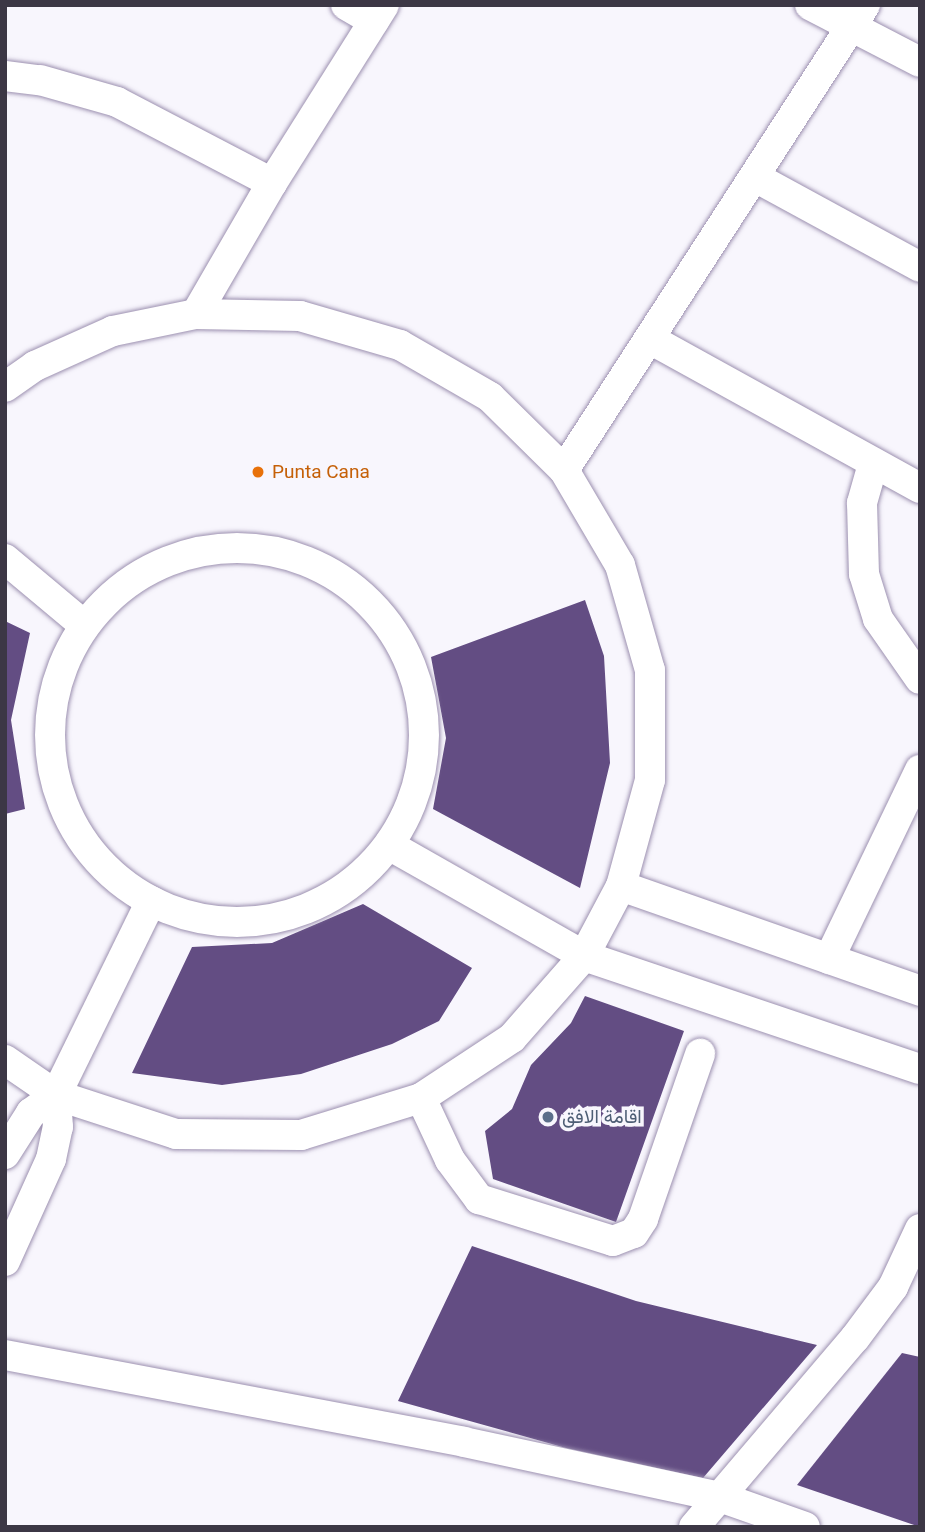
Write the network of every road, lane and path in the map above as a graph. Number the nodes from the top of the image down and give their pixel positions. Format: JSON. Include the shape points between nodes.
{"nodes":[{"id":1,"x":346,"y":5,"type":"edge"},
{"id":2,"x":810,"y":5,"type":"edge"},
{"id":3,"x":379,"y":13,"type":"edge"},
{"id":4,"x":859,"y":15,"type":"edge"},
{"id":5,"x":920,"y":62,"type":"edge"},
{"id":6,"x":5,"y":76,"type":"edge"},
{"id":7,"x":755,"y":177,"type":"junction"},
{"id":8,"x":272,"y":183,"type":"junction"},
{"id":9,"x":920,"y":267,"type":"edge"},
{"id":10,"x":196,"y":314,"type":"junction"},
{"id":11,"x":650,"y":339,"type":"junction"},
{"id":12,"x":5,"y":387,"type":"edge"},
{"id":13,"x":873,"y":464,"type":"junction"},
{"id":14,"x":564,"y":470,"type":"junction"},
{"id":15,"x":920,"y":488,"type":"edge"},
{"id":16,"x":5,"y":559,"type":"edge"},
{"id":17,"x":85,"y":626,"type":"junction"},
{"id":18,"x":920,"y":679,"type":"edge"},
{"id":19,"x":920,"y":770,"type":"edge"},
{"id":20,"x":389,"y":845,"type":"junction"},
{"id":21,"x":621,"y":886,"type":"junction"},
{"id":22,"x":151,"y":901,"type":"junction"},
{"id":23,"x":584,"y":956,"type":"junction"},
{"id":24,"x":829,"y":959,"type":"junction"},
{"id":25,"x":920,"y":991,"type":"edge"},
{"id":26,"x":700,"y":1054,"type":"dead end"},
{"id":27,"x":5,"y":1060,"type":"edge"},
{"id":28,"x":920,"y":1069,"type":"edge"},
{"id":29,"x":56,"y":1095,"type":"junction"},
{"id":30,"x":421,"y":1098,"type":"junction"},
{"id":31,"x":5,"y":1154,"type":"edge"},
{"id":32,"x":920,"y":1229,"type":"edge"},
{"id":33,"x":5,"y":1261,"type":"edge"},
{"id":34,"x":5,"y":1355,"type":"edge"},
{"id":35,"x":720,"y":1497,"type":"junction"},
{"id":36,"x":694,"y":1527,"type":"edge"},
{"id":37,"x":805,"y":1527,"type":"edge"}],
"edges":[{"from":1,"to":3,"type":"street"},
{"from":2,"to":4,"type":"street"},
{"from":3,"to":8,"type":"street"},
{"from":4,"to":5,"type":"street"},
{"from":4,"to":7,"type":"street"},
{"from":6,"to":8,"type":"street","via":[[40,80],[117,102]]},
{"from":7,"to":9,"type":"street"},
{"from":7,"to":11,"type":"street"},
{"from":8,"to":10,"type":"street"},
{"from":10,"to":12,"type":"street","via":[[113,331],[35,366]]},
{"from":10,"to":14,"type":"street","via":[[300,316],[400,345],[490,397]]},
{"from":11,"to":13,"type":"street"},
{"from":11,"to":14,"type":"street"},
{"from":13,"to":15,"type":"street"},
{"from":13,"to":18,"type":"street","via":[[862,503],[863,574],[878,619]]},
{"from":14,"to":21,"type":"street","via":[[620,565],[650,670],[650,780]]},
{"from":16,"to":17,"type":"street"},
{"from":17,"to":20,"type":"street","via":[[112,597],[144,573],[194,553],[233,549],[273,552],[311,564],[346,584],[366,601],[399,643],[421,706],[421,772]]},
{"from":17,"to":22,"type":"street","via":[[71,649],[54,699],[55,778],[75,828],[90,850],[128,887]]},
{"from":19,"to":24,"type":"street"},
{"from":20,"to":22,"type":"street","via":[[352,883],[306,909],[281,917],[241,922],[201,919]]},
{"from":20,"to":23,"type":"street"},
{"from":21,"to":23,"type":"street"},
{"from":21,"to":24,"type":"street"},
{"from":22,"to":29,"type":"street"},
{"from":23,"to":28,"type":"street"},
{"from":23,"to":30,"type":"street","via":[[512,1038]]},
{"from":24,"to":25,"type":"street"},
{"from":26,"to":30,"type":"street","via":[[643,1219],[634,1233],[614,1241],[480,1199],[450,1160]]},
{"from":27,"to":29,"type":"street"},
{"from":29,"to":30,"type":"street","via":[[176,1134],[287,1135],[301,1135]]},
{"from":29,"to":31,"type":"street","via":[[31,1113]]},
{"from":29,"to":33,"type":"street","via":[[58,1127],[51,1158]]},
{"from":32,"to":35,"type":"street","via":[[893,1287],[870,1318]]},
{"from":34,"to":35,"type":"street","via":[[464,1442]]},
{"from":35,"to":36,"type":"street"},
{"from":35,"to":37,"type":"street"}]}
